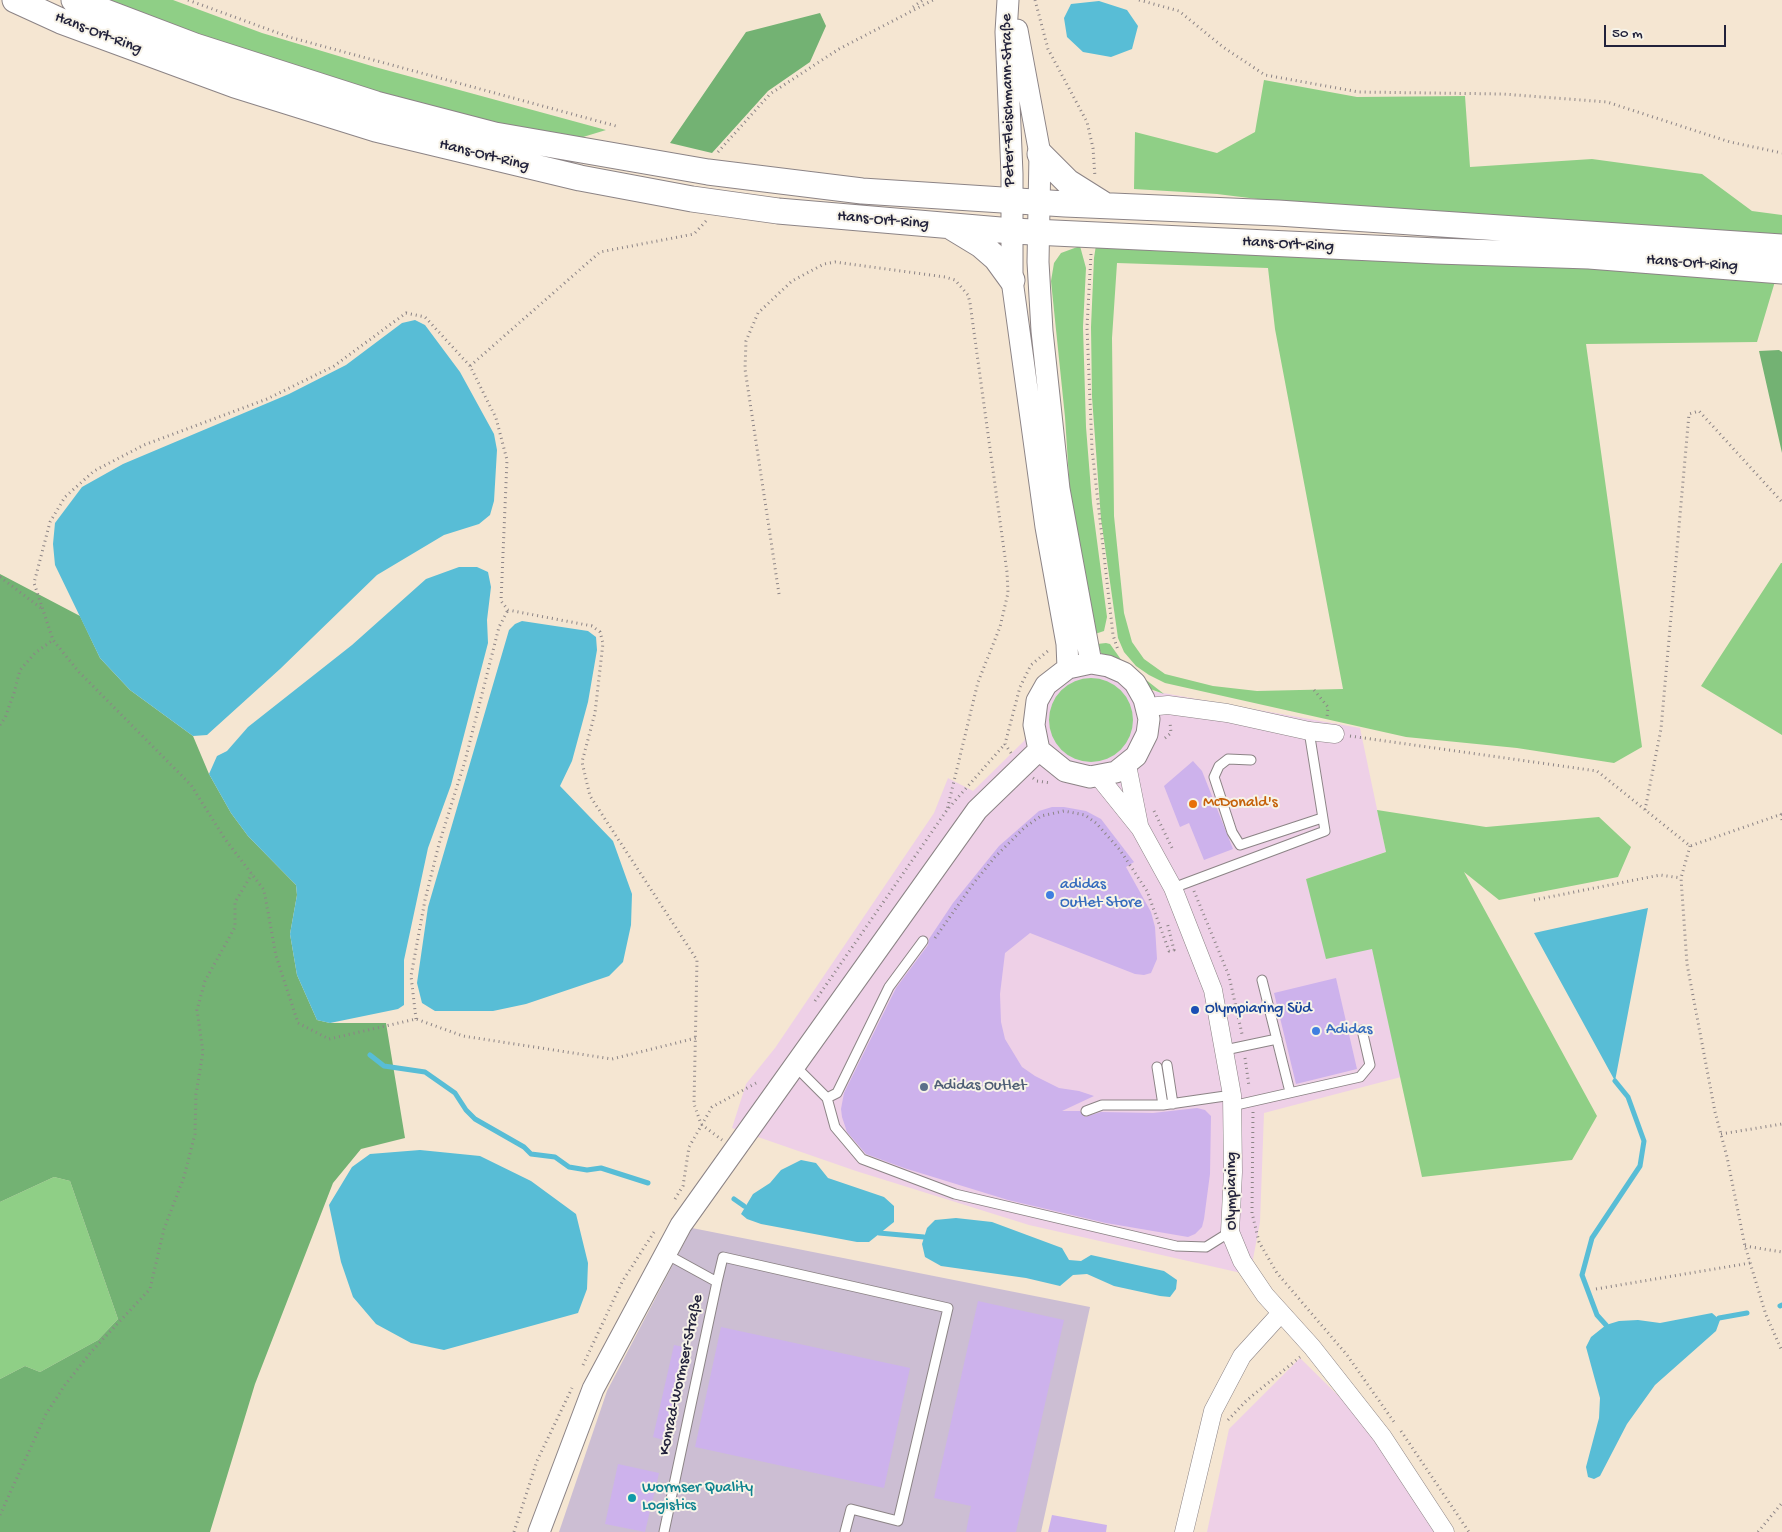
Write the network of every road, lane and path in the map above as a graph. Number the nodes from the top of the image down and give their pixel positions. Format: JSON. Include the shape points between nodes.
{"nodes":[{"id":1,"x":15,"y":0,"type":"edge"},
{"id":2,"x":74,"y":0,"type":"edge"},
{"id":3,"x":188,"y":0,"type":"edge"},
{"id":4,"x":923,"y":0,"type":"edge"},
{"id":5,"x":933,"y":0,"type":"edge"},
{"id":6,"x":1009,"y":0,"type":"edge"},
{"id":7,"x":1035,"y":0,"type":"edge"},
{"id":8,"x":1139,"y":0,"type":"edge"},
{"id":9,"x":907,"y":12,"type":"junction"},
{"id":10,"x":616,"y":126,"type":"dead end"},
{"id":11,"x":1782,"y":153,"type":"edge"},
{"id":12,"x":716,"y":154,"type":"dead end"},
{"id":13,"x":1040,"y":154,"type":"junction"},
{"id":14,"x":1095,"y":177,"type":"dead end"},
{"id":15,"x":1012,"y":200,"type":"junction"},
{"id":16,"x":1039,"y":202,"type":"junction"},
{"id":17,"x":1105,"y":205,"type":"junction"},
{"id":18,"x":710,"y":217,"type":"dead end"},
{"id":19,"x":951,"y":227,"type":"junction"},
{"id":20,"x":1012,"y":231,"type":"junction"},
{"id":21,"x":1039,"y":233,"type":"junction"},
{"id":22,"x":1782,"y":247,"type":"edge"},
{"id":23,"x":1091,"y":254,"type":"dead end"},
{"id":24,"x":1782,"y":271,"type":"edge"},
{"id":25,"x":1012,"y":280,"type":"junction"},
{"id":26,"x":470,"y":366,"type":"junction"},
{"id":27,"x":1782,"y":502,"type":"edge"},
{"id":28,"x":0,"y":577,"type":"edge"},
{"id":29,"x":779,"y":594,"type":"dead end"},
{"id":30,"x":42,"y":608,"type":"junction"},
{"id":31,"x":508,"y":610,"type":"junction"},
{"id":32,"x":1113,"y":635,"type":"junction"},
{"id":33,"x":53,"y":640,"type":"junction"},
{"id":34,"x":1087,"y":640,"type":"junction"},
{"id":35,"x":1067,"y":644,"type":"junction"},
{"id":36,"x":1123,"y":657,"type":"dead end"},
{"id":37,"x":1090,"y":663,"type":"junction"},
{"id":38,"x":1068,"y":668,"type":"junction"},
{"id":39,"x":1314,"y":690,"type":"dead end"},
{"id":40,"x":1158,"y":706,"type":"junction"},
{"id":41,"x":0,"y":725,"type":"edge"},
{"id":42,"x":1323,"y":733,"type":"junction"},
{"id":43,"x":1159,"y":744,"type":"dead end"},
{"id":44,"x":1039,"y":750,"type":"junction"},
{"id":45,"x":1251,"y":760,"type":"dead end"},
{"id":46,"x":1127,"y":765,"type":"junction"},
{"id":47,"x":1021,"y":768,"type":"junction"},
{"id":48,"x":1099,"y":777,"type":"junction"},
{"id":49,"x":1054,"y":784,"type":"dead end"},
{"id":50,"x":947,"y":810,"type":"dead end"},
{"id":51,"x":1154,"y":810,"type":"dead end"},
{"id":52,"x":1645,"y":810,"type":"junction"},
{"id":53,"x":1781,"y":814,"type":"edge"},
{"id":54,"x":1322,"y":818,"type":"junction"},
{"id":55,"x":1782,"y":820,"type":"edge"},
{"id":56,"x":1140,"y":828,"type":"junction"},
{"id":57,"x":1690,"y":846,"type":"junction"},
{"id":58,"x":1174,"y":851,"type":"dead end"},
{"id":59,"x":252,"y":874,"type":"junction"},
{"id":60,"x":1681,"y":878,"type":"junction"},
{"id":61,"x":1190,"y":881,"type":"junction"},
{"id":62,"x":1173,"y":888,"type":"junction"},
{"id":63,"x":1534,"y":900,"type":"dead end"},
{"id":64,"x":923,"y":941,"type":"dead end"},
{"id":65,"x":934,"y":943,"type":"dead end"},
{"id":66,"x":1174,"y":950,"type":"dead end"},
{"id":67,"x":1262,"y":980,"type":"dead end"},
{"id":68,"x":1243,"y":1011,"type":"dead end"},
{"id":69,"x":1237,"y":1012,"type":"junction"},
{"id":70,"x":416,"y":1019,"type":"junction"},
{"id":71,"x":1362,"y":1030,"type":"dead end"},
{"id":72,"x":696,"y":1038,"type":"junction"},
{"id":73,"x":1277,"y":1039,"type":"junction"},
{"id":74,"x":1244,"y":1046,"type":"junction"},
{"id":75,"x":1225,"y":1050,"type":"junction"},
{"id":76,"x":1167,"y":1065,"type":"dead end"},
{"id":77,"x":795,"y":1066,"type":"junction"},
{"id":78,"x":1157,"y":1067,"type":"dead end"},
{"id":79,"x":1290,"y":1092,"type":"junction"},
{"id":80,"x":827,"y":1098,"type":"junction"},
{"id":81,"x":1232,"y":1100,"type":"junction"},
{"id":82,"x":1251,"y":1101,"type":"junction"},
{"id":83,"x":1173,"y":1104,"type":"junction"},
{"id":84,"x":1163,"y":1105,"type":"junction"},
{"id":85,"x":1086,"y":1111,"type":"dead end"},
{"id":86,"x":1782,"y":1124,"type":"edge"},
{"id":87,"x":1721,"y":1134,"type":"junction"},
{"id":88,"x":735,"y":1148,"type":"junction"},
{"id":89,"x":1230,"y":1232,"type":"junction"},
{"id":90,"x":1745,"y":1246,"type":"junction"},
{"id":91,"x":1782,"y":1252,"type":"edge"},
{"id":92,"x":666,"y":1254,"type":"junction"},
{"id":93,"x":1750,"y":1263,"type":"junction"},
{"id":94,"x":718,"y":1282,"type":"junction"},
{"id":95,"x":1596,"y":1289,"type":"dead end"},
{"id":96,"x":1280,"y":1312,"type":"junction"},
{"id":97,"x":1327,"y":1330,"type":"junction"},
{"id":98,"x":1312,"y":1347,"type":"junction"},
{"id":99,"x":1782,"y":1351,"type":"edge"},
{"id":100,"x":1226,"y":1423,"type":"dead end"},
{"id":101,"x":1782,"y":1504,"type":"edge"},
{"id":102,"x":0,"y":1515,"type":"edge"},
{"id":103,"x":539,"y":1532,"type":"edge"},
{"id":104,"x":664,"y":1532,"type":"edge"},
{"id":105,"x":845,"y":1532,"type":"edge"},
{"id":106,"x":1184,"y":1532,"type":"edge"},
{"id":107,"x":1445,"y":1532,"type":"edge"},
{"id":108,"x":1469,"y":1532,"type":"edge"},
{"id":109,"x":1758,"y":1532,"type":"edge"}],
"edges":[{"from":1,"to":19,"type":"main road","name":"Hans-Ort-Ring","via":[[61,21],[236,85],[376,128],[484,156],[692,199],[778,211]]},
{"from":2,"to":15,"type":"main road","name":"Hans-Ort-Ring","via":[[262,68],[376,104],[494,135],[718,173],[862,191]]},
{"from":3,"to":10,"type":"path","via":[[289,37]]},
{"from":4,"to":9,"type":"path"},
{"from":5,"to":9,"type":"path"},
{"from":6,"to":13,"type":"street","name":"Peter-Fleischmann-Straße"},
{"from":6,"to":15,"type":"street","name":"Peter-Fleischmann-Straße","via":[[1006,32]]},
{"from":7,"to":14,"type":"path","via":[[1048,48],[1087,122],[1094,148]]},
{"from":8,"to":11,"type":"path","via":[[1179,11],[1223,47],[1266,75],[1359,92],[1503,94],[1607,102],[1730,142]]},
{"from":9,"to":12,"type":"path","via":[[839,49],[770,94]]},
{"from":13,"to":16,"type":"street","name":"Peter-Fleischmann-Straße"},
{"from":13,"to":17,"type":"main road","via":[[1068,182]]},
{"from":15,"to":16,"type":"main road","name":"Hans-Ort-Ring"},
{"from":15,"to":20,"type":"street","name":"Peter-Fleischmann-Straße"},
{"from":16,"to":17,"type":"main road","name":"Hans-Ort-Ring"},
{"from":16,"to":21,"type":"street","name":"Peter-Fleischmann-Straße"},
{"from":17,"to":22,"type":"main road","name":"Hans-Ort-Ring","via":[[1278,213]]},
{"from":18,"to":26,"type":"path","via":[[694,234],[600,252]]},
{"from":19,"to":20,"type":"main road","name":"Hans-Ort-Ring"},
{"from":19,"to":25,"type":"main road","via":[[996,258]]},
{"from":20,"to":21,"type":"main road","name":"Hans-Ort-Ring"},
{"from":20,"to":25,"type":"street","name":"Peter-Fleischmann-Straße"},
{"from":21,"to":24,"type":"main road","name":"Hans-Ort-Ring","via":[[1588,256]]},
{"from":21,"to":34,"type":"street","name":"Peter-Fleischmann-Straße","via":[[1042,331],[1059,489]]},
{"from":23,"to":32,"type":"path","via":[[1087,327],[1092,449]]},
{"from":25,"to":35,"type":"street","name":"Peter-Fleischmann-Straße","via":[[1046,527]]},
{"from":26,"to":30,"type":"path","via":[[425,317],[406,313],[325,370],[267,399],[144,445],[94,471],[65,497],[50,522],[34,583]]},
{"from":26,"to":31,"type":"path","via":[[496,418],[507,460],[501,601]]},
{"from":27,"to":52,"type":"path","via":[[1699,411],[1689,414],[1661,729]]},
{"from":28,"to":30,"type":"path"},
{"from":29,"to":50,"type":"path","via":[[745,369],[746,342],[758,313],[792,281],[824,264],[835,262],[956,280],[968,294],[970,303],[1008,593],[1000,627],[978,682]]},
{"from":30,"to":33,"type":"path"},
{"from":31,"to":70,"type":"path","via":[[499,628],[466,762],[439,844],[425,900],[411,976]]},
{"from":31,"to":72,"type":"path","via":[[592,626],[600,632],[603,643],[595,713],[582,762],[590,796],[697,960]]},
{"from":32,"to":34,"type":"path"},
{"from":32,"to":36,"type":"path"},
{"from":33,"to":41,"type":"path","via":[[20,670],[14,694]]},
{"from":33,"to":59,"type":"path","via":[[79,672],[192,784],[225,839]]},
{"from":34,"to":37,"type":"street","name":"Peter-Fleischmann-Straße"},
{"from":35,"to":38,"type":"street","name":"Peter-Fleischmann-Straße"},
{"from":35,"to":47,"type":"path","via":[[1048,650],[1031,665],[1020,687],[1005,744]]},
{"from":37,"to":38,"type":"street"},
{"from":37,"to":40,"type":"street","via":[[1124,673]]},
{"from":38,"to":44,"type":"street","via":[[1046,685],[1038,701],[1034,725]]},
{"from":39,"to":42,"type":"path","via":[[1328,707]]},
{"from":40,"to":42,"type":"street","via":[[1227,713]]},
{"from":40,"to":43,"type":"path","via":[[1171,733]]},
{"from":40,"to":46,"type":"street","via":[[1142,747]]},
{"from":42,"to":52,"type":"path","via":[[1597,771]]},
{"from":42,"to":54,"type":"lane"},
{"from":44,"to":47,"type":"street"},
{"from":44,"to":48,"type":"street","via":[[1065,771]]},
{"from":45,"to":54,"type":"lane","via":[[1228,759],[1219,766],[1214,777],[1232,832],[1240,845]]},
{"from":46,"to":48,"type":"street"},
{"from":46,"to":56,"type":"street","name":"Olympiaring"},
{"from":47,"to":49,"type":"path","via":[[1037,781]]},
{"from":47,"to":77,"type":"street","via":[[977,810]]},
{"from":48,"to":56,"type":"street","name":"Olympiaring"},
{"from":51,"to":58,"type":"path"},
{"from":52,"to":57,"type":"path"},
{"from":53,"to":55,"type":"path"},
{"from":53,"to":57,"type":"path"},
{"from":54,"to":61,"type":"lane","via":[[1324,831]]},
{"from":56,"to":62,"type":"street","name":"Olympiaring"},
{"from":57,"to":60,"type":"path"},
{"from":59,"to":70,"type":"path","via":[[264,890],[276,956],[298,1023],[329,1038]]},
{"from":59,"to":102,"type":"path","via":[[235,902],[235,927],[206,981],[197,1010],[203,1052],[196,1094],[195,1134],[184,1178],[164,1229],[150,1289],[65,1385],[43,1421]]},
{"from":60,"to":63,"type":"path","via":[[1660,875]]},
{"from":60,"to":87,"type":"path","via":[[1688,964]]},
{"from":61,"to":62,"type":"lane"},
{"from":61,"to":69,"type":"path","via":[[1229,976]]},
{"from":62,"to":75,"type":"street","name":"Olympiaring","via":[[1213,990]]},
{"from":64,"to":80,"type":"lane","via":[[889,987],[837,1093]]},
{"from":65,"to":66,"type":"path","via":[[937,934],[995,857],[1041,816],[1064,811],[1085,815],[1107,833],[1147,891],[1169,951]]},
{"from":67,"to":73,"type":"lane"},
{"from":68,"to":69,"type":"path"},
{"from":69,"to":74,"type":"path"},
{"from":70,"to":72,"type":"path","via":[[463,1036],[612,1058]]},
{"from":71,"to":79,"type":"lane","via":[[1370,1065],[1360,1077]]},
{"from":72,"to":88,"type":"path","via":[[694,1104],[701,1124]]},
{"from":73,"to":74,"type":"lane"},
{"from":73,"to":79,"type":"lane"},
{"from":74,"to":75,"type":"lane"},
{"from":74,"to":82,"type":"path"},
{"from":75,"to":81,"type":"street","name":"Olympiaring"},
{"from":76,"to":83,"type":"lane"},
{"from":77,"to":80,"type":"lane"},
{"from":77,"to":88,"type":"street"},
{"from":78,"to":84,"type":"lane"},
{"from":79,"to":82,"type":"lane"},
{"from":80,"to":89,"type":"lane","via":[[835,1127],[862,1159],[955,1194],[1176,1246],[1206,1247]]},
{"from":81,"to":82,"type":"lane"},
{"from":81,"to":83,"type":"lane"},
{"from":81,"to":89,"type":"street","name":"Olympiaring"},
{"from":82,"to":97,"type":"path","via":[[1254,1123],[1252,1213],[1259,1242],[1277,1273]]},
{"from":83,"to":84,"type":"lane"},
{"from":84,"to":85,"type":"lane","via":[[1102,1105]]},
{"from":86,"to":87,"type":"path"},
{"from":87,"to":90,"type":"path"},
{"from":88,"to":92,"type":"street","via":[[681,1225]]},
{"from":89,"to":96,"type":"street","name":"Olympiaring","via":[[1254,1281]]},
{"from":90,"to":91,"type":"path"},
{"from":90,"to":93,"type":"path"},
{"from":92,"to":94,"type":"lane","name":"Konrad-Wormser-Straße"},
{"from":92,"to":103,"type":"street","via":[[593,1389]]},
{"from":93,"to":95,"type":"path"},
{"from":93,"to":99,"type":"path","via":[[1766,1315]]},
{"from":94,"to":104,"type":"lane","name":"Konrad-Wormser-Straße"},
{"from":94,"to":105,"type":"lane","via":[[723,1257],[948,1308],[898,1521],[851,1509]]},
{"from":96,"to":98,"type":"street","name":"Olympiaring"},
{"from":96,"to":106,"type":"street","via":[[1242,1356],[1213,1411]]},
{"from":97,"to":98,"type":"path"},
{"from":97,"to":108,"type":"path"},
{"from":98,"to":100,"type":"path","via":[[1247,1400]]},
{"from":98,"to":107,"type":"street","name":"Olympiaring","via":[[1382,1436]]},
{"from":101,"to":109,"type":"path"}]}
